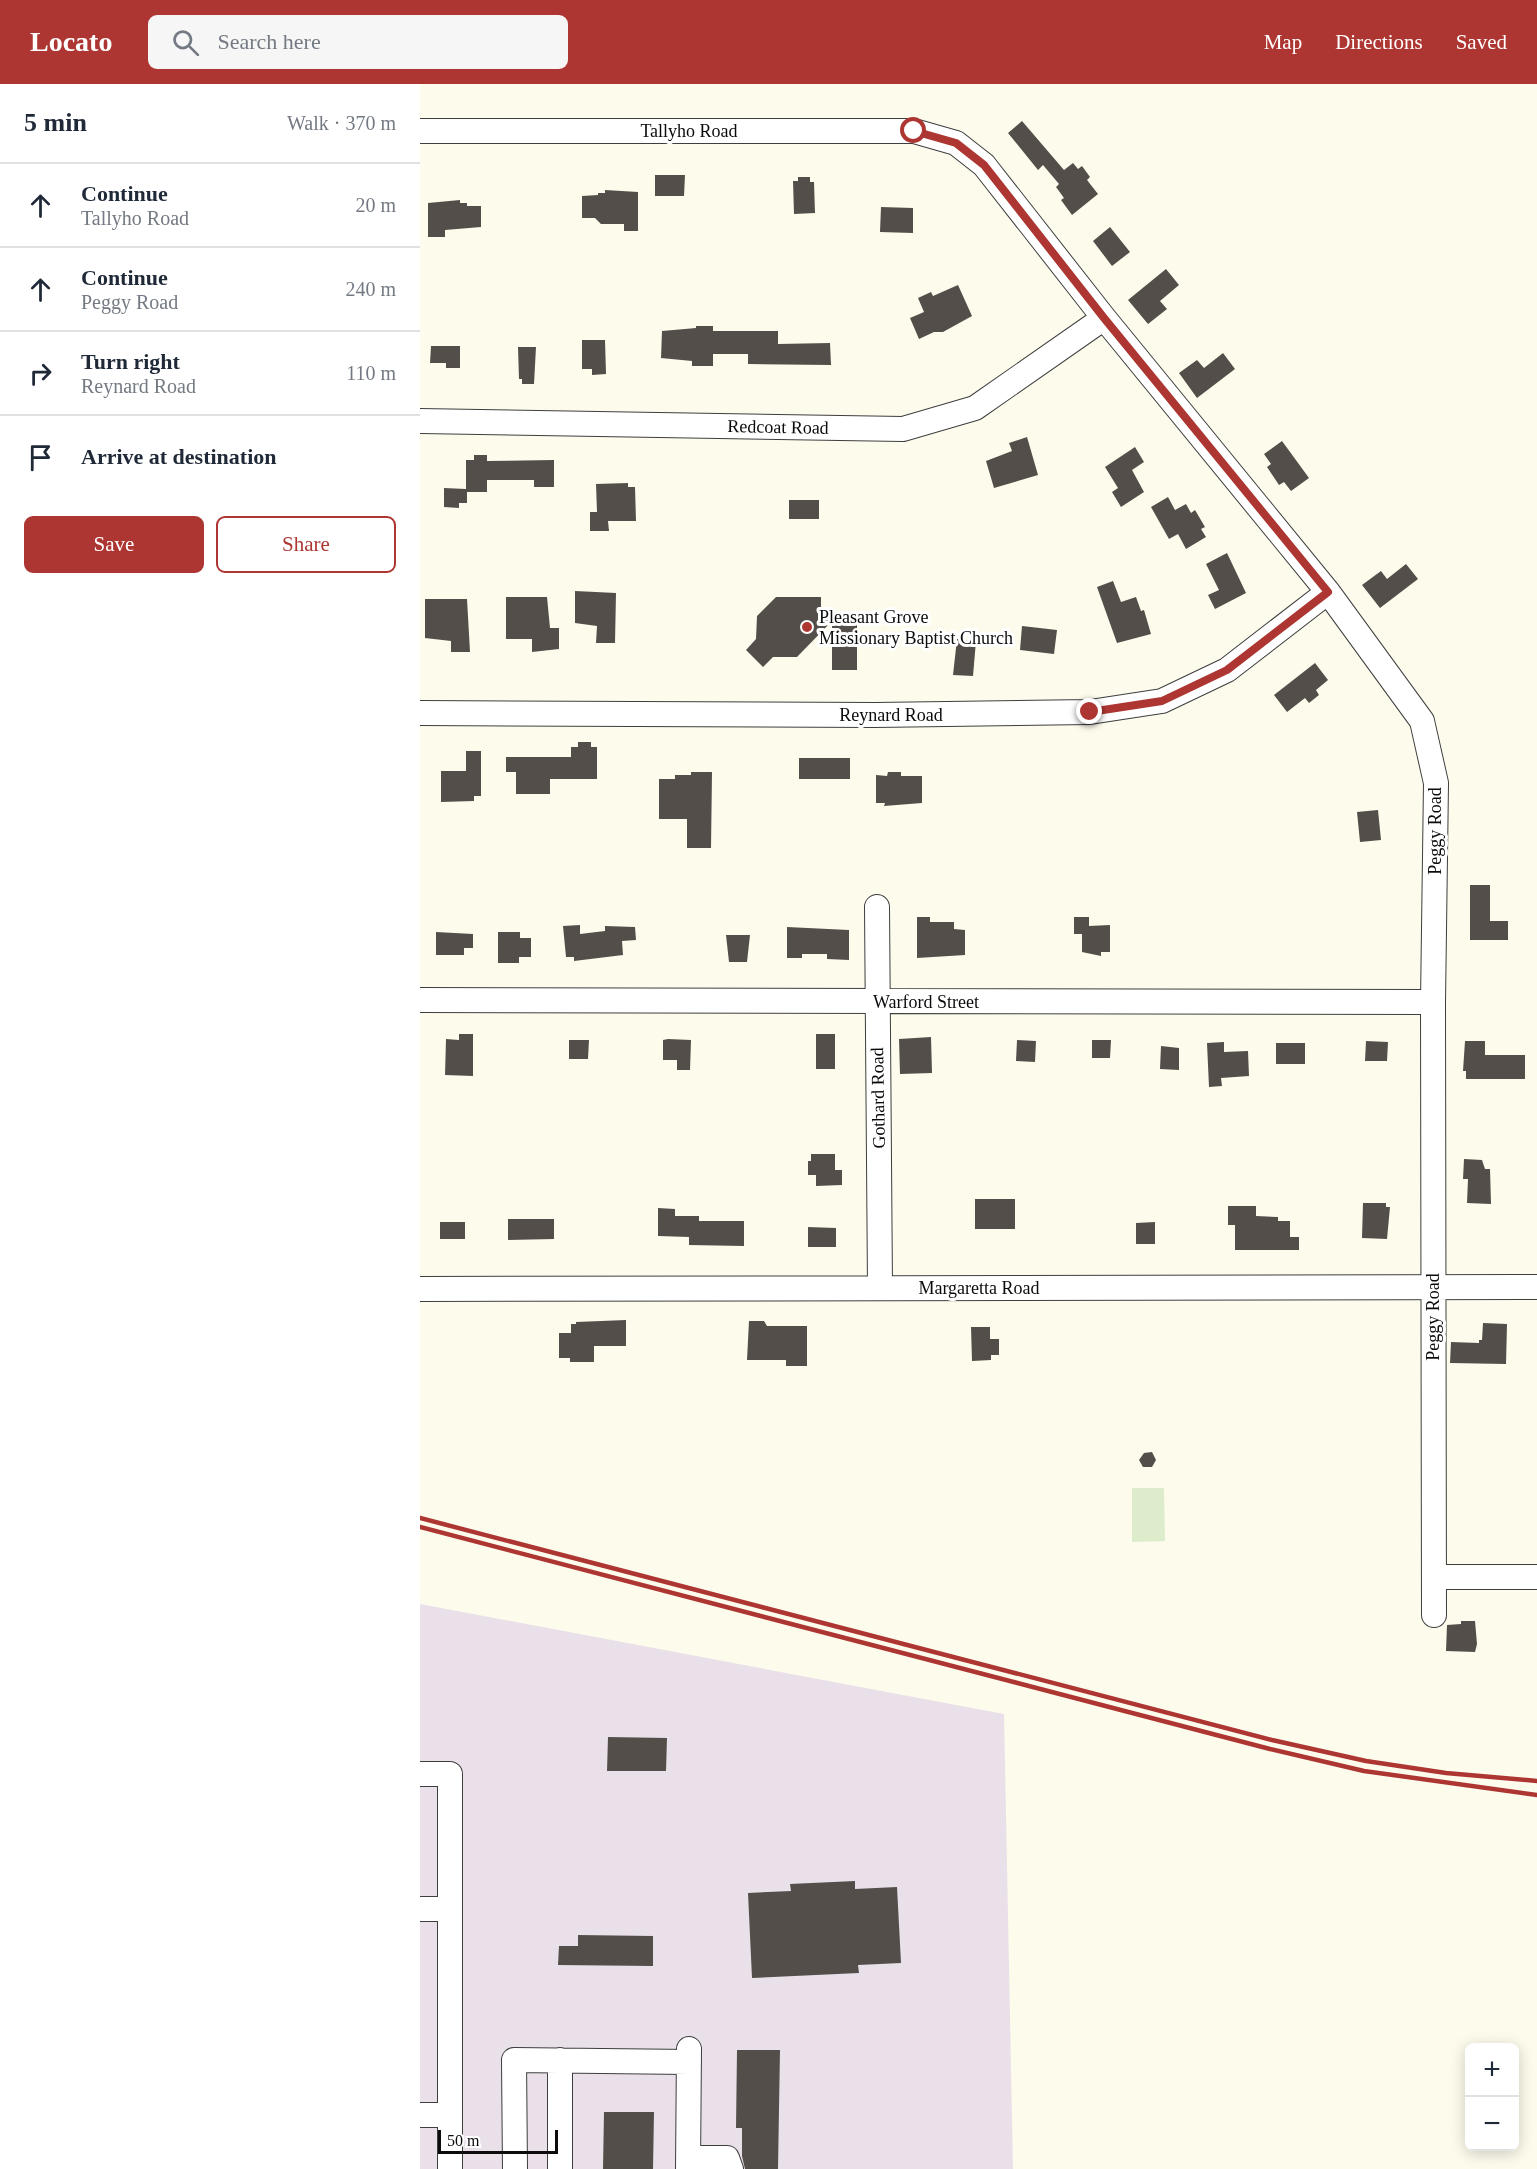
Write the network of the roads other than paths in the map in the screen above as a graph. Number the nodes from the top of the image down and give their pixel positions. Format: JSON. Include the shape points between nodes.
{"nodes":[{"id":1,"x":420,"y":131,"type":"edge"},
{"id":2,"x":956,"y":143,"type":"joint"},
{"id":3,"x":1104,"y":318,"type":"junction"},
{"id":4,"x":420,"y":422,"type":"edge"},
{"id":5,"x":1328,"y":592,"type":"junction"},
{"id":6,"x":420,"y":713,"type":"edge"},
{"id":7,"x":877,"y":907,"type":"dead end"},
{"id":8,"x":420,"y":1000,"type":"edge"},
{"id":9,"x":877,"y":1002,"type":"junction"},
{"id":10,"x":1432,"y":1002,"type":"junction"},
{"id":11,"x":1432,"y":1286,"type":"junction"},
{"id":12,"x":1537,"y":1287,"type":"edge"},
{"id":13,"x":880,"y":1288,"type":"junction"},
{"id":14,"x":420,"y":1289,"type":"edge"},
{"id":15,"x":1434,"y":1577,"type":"junction"},
{"id":16,"x":1537,"y":1577,"type":"edge"},
{"id":17,"x":1434,"y":1615,"type":"dead end"},
{"id":18,"x":420,"y":1774,"type":"edge"},
{"id":19,"x":420,"y":1909,"type":"edge"},
{"id":20,"x":450,"y":1909,"type":"junction"},
{"id":21,"x":560,"y":2060,"type":"junction"},
{"id":22,"x":420,"y":2115,"type":"edge"},
{"id":23,"x":450,"y":2115,"type":"junction"},
{"id":24,"x":688,"y":2163,"type":"edge"},
{"id":25,"x":450,"y":2169,"type":"edge"},
{"id":26,"x":515,"y":2169,"type":"edge"},
{"id":27,"x":560,"y":2169,"type":"edge"},
{"id":28,"x":731,"y":2169,"type":"edge"}],
"edges":[{"from":1,"to":2,"type":"street","name":"Tallyho Road","via":[[914,131]]},
{"from":2,"to":3,"type":"street","name":"Peggy Road","via":[[984,165]]},
{"from":3,"to":4,"type":"street","name":"Redcoat Road","via":[[975,408],[903,429]]},
{"from":3,"to":5,"type":"street","name":"Peggy Road"},
{"from":5,"to":6,"type":"street","name":"Reynard Road","via":[[1227,670],[1162,701],[1090,712]]},
{"from":5,"to":10,"type":"street","name":"Peggy Road","via":[[1422,721],[1436,783]]},
{"from":7,"to":9,"type":"street","name":"Gothard Road"},
{"from":8,"to":9,"type":"street","name":"Warford Street"},
{"from":9,"to":10,"type":"street","name":"Warford Street"},
{"from":9,"to":13,"type":"street","name":"Gothard Road"},
{"from":10,"to":11,"type":"street","name":"Peggy Road"},
{"from":11,"to":12,"type":"street","name":"Margaretta Road"},
{"from":11,"to":13,"type":"street","name":"Margaretta Road"},
{"from":11,"to":15,"type":"street","name":"Peggy Road"},
{"from":13,"to":14,"type":"street","name":"Margaretta Road"},
{"from":15,"to":16,"type":"street"},
{"from":15,"to":17,"type":"street","name":"Peggy Road"},
{"from":18,"to":20,"type":"street","via":[[450,1774]]},
{"from":19,"to":20,"type":"street"},
{"from":20,"to":23,"type":"street"},
{"from":21,"to":24,"type":"street","via":[[689,2055]]},
{"from":21,"to":26,"type":"street","via":[[514,2060]]},
{"from":21,"to":27,"type":"street"},
{"from":22,"to":23,"type":"street"},
{"from":23,"to":25,"type":"street"},
{"from":24,"to":28,"type":"street","via":[[727,2158]]}]}
